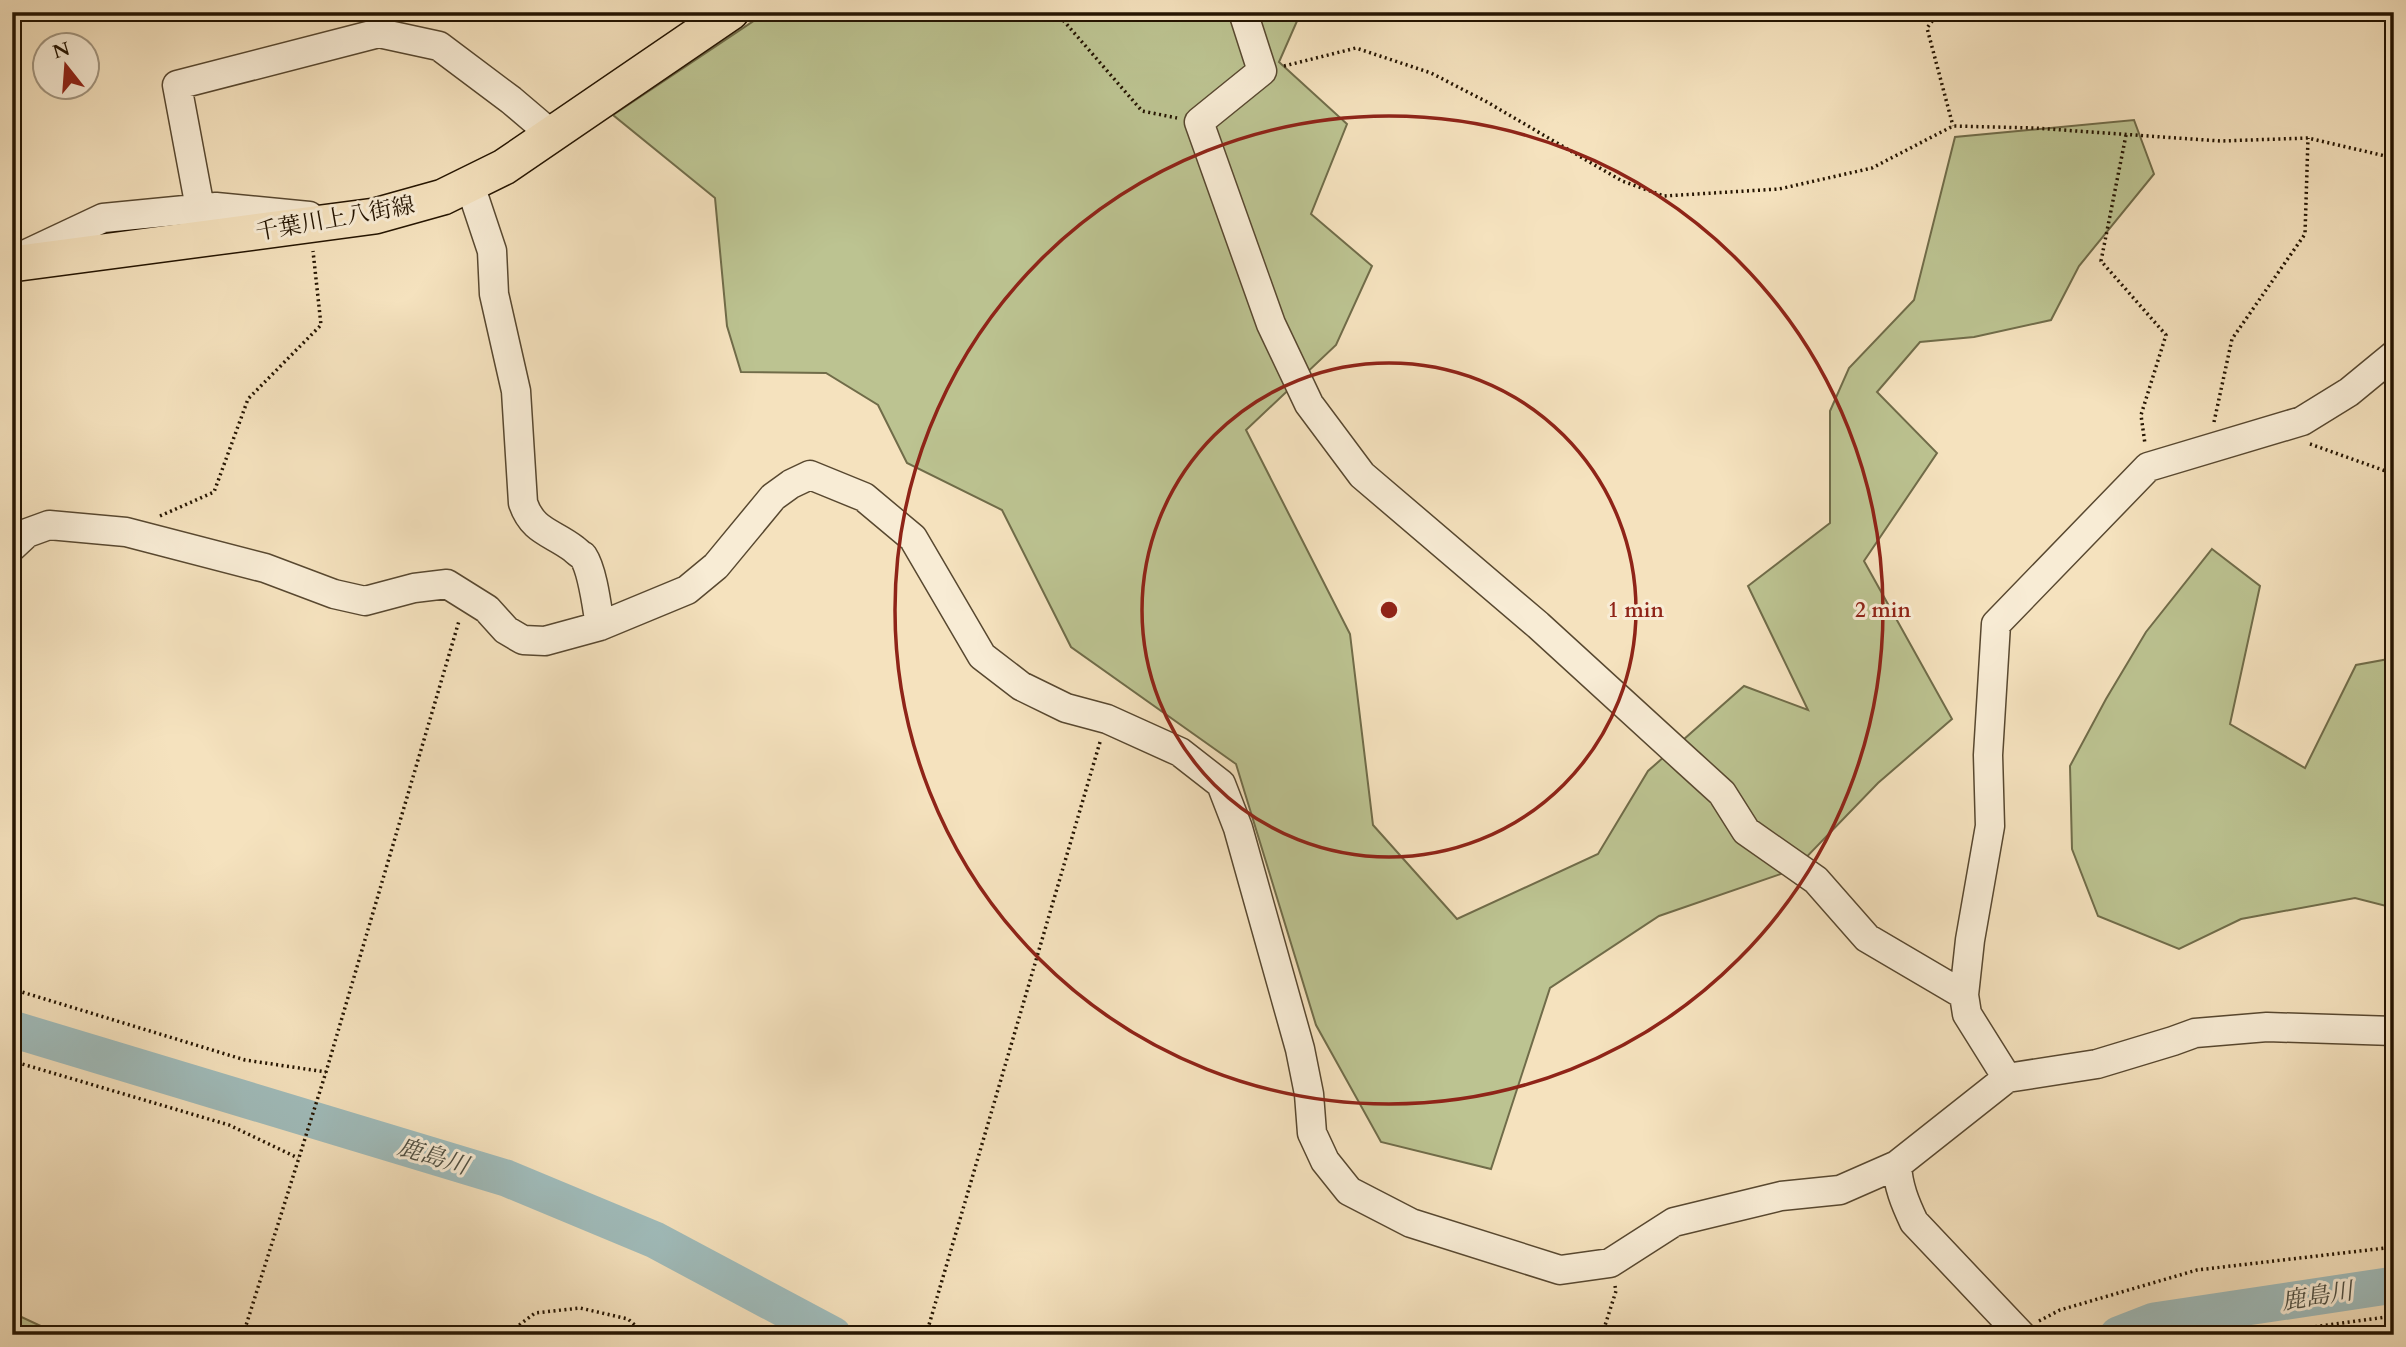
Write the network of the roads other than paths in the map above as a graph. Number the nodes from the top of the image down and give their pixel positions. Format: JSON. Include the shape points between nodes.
{"nodes":[{"id":1,"x":731,"y":12,"type":"edge"},
{"id":2,"x":1243,"y":12,"type":"edge"},
{"id":3,"x":551,"y":134,"type":"junction"},
{"id":4,"x":470,"y":185,"type":"junction"},
{"id":5,"x":200,"y":208,"type":"junction"},
{"id":6,"x":346,"y":220,"type":"junction"},
{"id":7,"x":12,"y":262,"type":"edge"},
{"id":8,"x":2394,"y":355,"type":"edge"},
{"id":9,"x":12,"y":547,"type":"edge"},
{"id":10,"x":600,"y":626,"type":"junction"},
{"id":11,"x":1964,"y":995,"type":"junction"},
{"id":12,"x":2394,"y":1031,"type":"edge"},
{"id":13,"x":2007,"y":1078,"type":"junction"},
{"id":14,"x":1897,"y":1165,"type":"junction"},
{"id":15,"x":2020,"y":1334,"type":"edge"}],
"edges":[{"from":1,"to":3,"type":"main road","name":"千葉川上八街線"},
{"from":2,"to":11,"type":"street","via":[[1262,71],[1199,122],[1271,324],[1309,404],[1362,475],[1679,753],[1721,793],[1746,831],[1816,880],[1867,938]]},
{"from":3,"to":4,"type":"main road","name":"千葉川上八街線"},
{"from":3,"to":5,"type":"street","via":[[439,46],[379,33],[177,85]]},
{"from":4,"to":6,"type":"main road","name":"千葉川上八街線","via":[[410,208]]},
{"from":4,"to":10,"type":"street","via":[[492,251],[494,294],[516,391],[523,503],[537,527],[583,556]]},
{"from":5,"to":6,"type":"street"},
{"from":5,"to":7,"type":"street","via":[[103,218]]},
{"from":6,"to":7,"type":"main road","name":"千葉川上八街線"},
{"from":8,"to":11,"type":"street","via":[[2349,393],[2302,421],[2148,467],[1996,624],[1988,754],[1990,825]]},
{"from":9,"to":10,"type":"street","via":[[27,533],[49,525],[126,532],[265,568],[365,601],[414,587],[447,584],[487,609],[506,631],[523,640],[545,641]]},
{"from":10,"to":14,"type":"street","via":[[687,590],[716,566],[774,497],[791,484],[810,475],[864,497],[913,538],[982,656],[1021,686],[1066,708],[1107,719],[1180,752],[1221,784],[1238,828],[1300,1049],[1312,1133],[1325,1161],[1349,1191],[1411,1223],[1560,1270],[1610,1263],[1674,1222],[1781,1196],[1840,1190]]},
{"from":11,"to":13,"type":"street","via":[[1967,1014]]},
{"from":12,"to":13,"type":"street","via":[[2267,1027],[2195,1033],[2097,1064]]},
{"from":13,"to":14,"type":"street"},
{"from":14,"to":15,"type":"street","via":[[1903,1200],[1913,1222]]}]}
